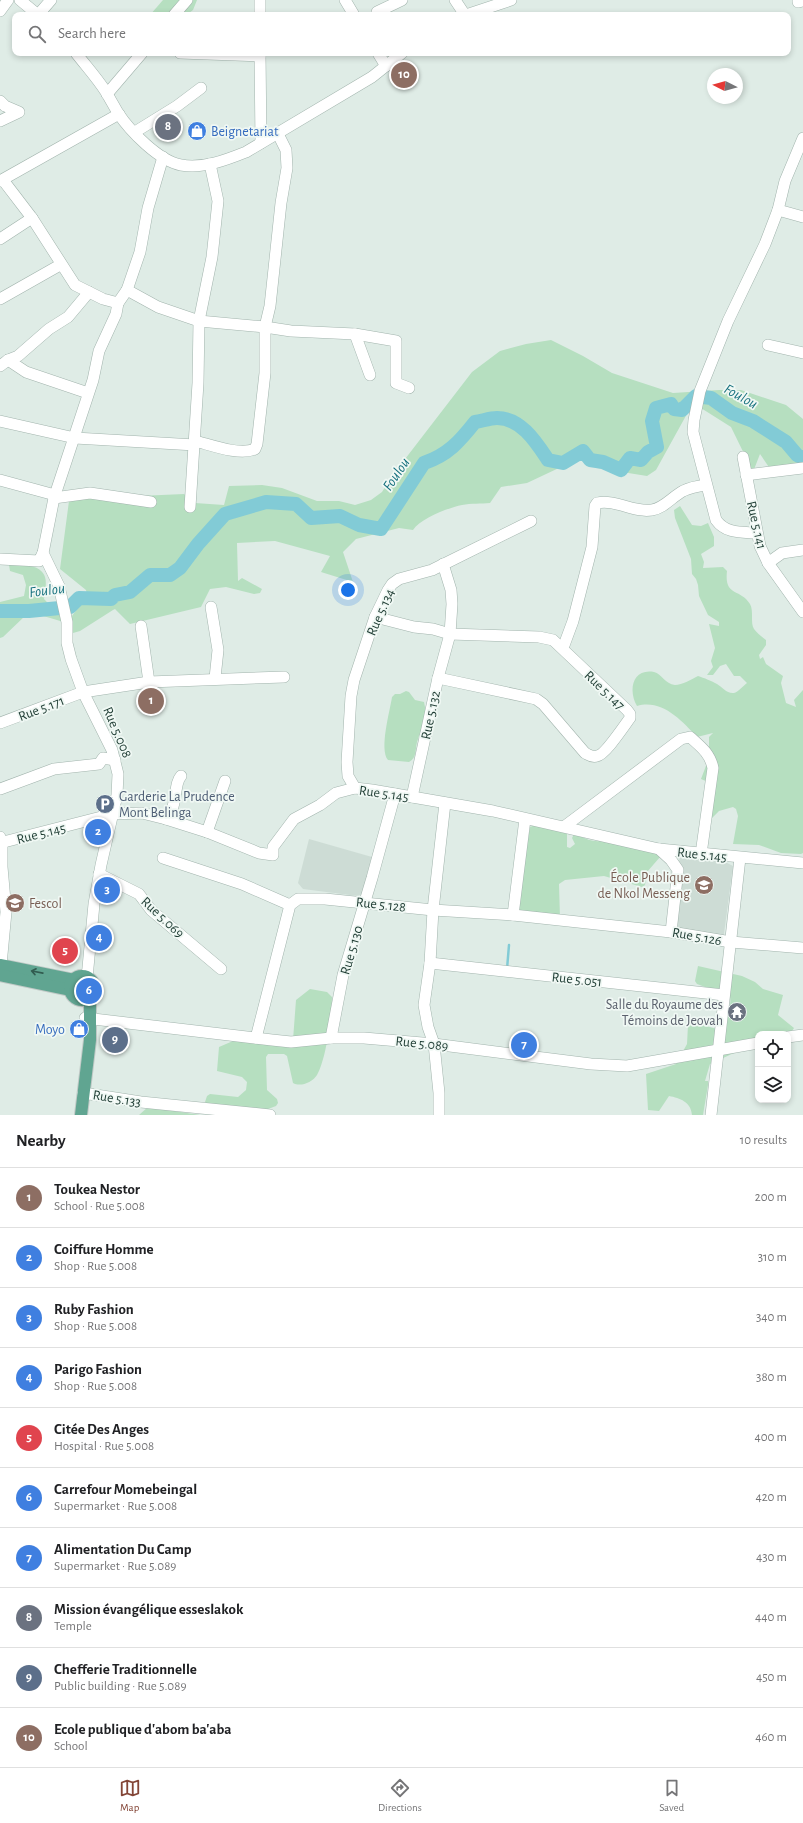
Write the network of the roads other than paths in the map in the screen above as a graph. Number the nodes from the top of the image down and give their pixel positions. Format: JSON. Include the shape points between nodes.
{"nodes":[{"id":1,"x":8,"y":0,"type":"edge"},
{"id":2,"x":20,"y":0,"type":"edge"},
{"id":3,"x":51,"y":0,"type":"edge"},
{"id":4,"x":187,"y":0,"type":"edge"},
{"id":5,"x":260,"y":0,"type":"edge"},
{"id":6,"x":345,"y":0,"type":"edge"},
{"id":7,"x":402,"y":0,"type":"edge"},
{"id":8,"x":455,"y":0,"type":"edge"},
{"id":9,"x":511,"y":0,"type":"edge"},
{"id":10,"x":798,"y":0,"type":"edge"},
{"id":11,"x":803,"y":1,"type":"edge"},
{"id":12,"x":478,"y":5,"type":"edge"},
{"id":13,"x":0,"y":11,"type":"edge"},
{"id":14,"x":34,"y":12,"type":"edge"},
{"id":15,"x":41,"y":12,"type":"edge"},
{"id":16,"x":177,"y":12,"type":"edge"},
{"id":17,"x":260,"y":12,"type":"edge"},
{"id":18,"x":352,"y":12,"type":"edge"},
{"id":19,"x":377,"y":12,"type":"dead end"},
{"id":20,"x":464,"y":12,"type":"edge"},
{"id":21,"x":470,"y":12,"type":"edge"},
{"id":22,"x":78,"y":56,"type":"edge"},
{"id":23,"x":139,"y":56,"type":"edge"},
{"id":24,"x":260,"y":56,"type":"edge"},
{"id":25,"x":380,"y":56,"type":"edge"},
{"id":26,"x":398,"y":56,"type":"edge"},
{"id":27,"x":386,"y":66,"type":"junction"},
{"id":28,"x":201,"y":88,"type":"dead end"},
{"id":29,"x":107,"y":94,"type":"junction"},
{"id":30,"x":0,"y":100,"type":"edge"},
{"id":31,"x":119,"y":114,"type":"junction"},
{"id":32,"x":0,"y":121,"type":"edge"},
{"id":33,"x":134,"y":132,"type":"junction"},
{"id":34,"x":278,"y":134,"type":"junction"},
{"id":35,"x":803,"y":138,"type":"edge"},
{"id":36,"x":261,"y":143,"type":"junction"},
{"id":37,"x":800,"y":152,"type":"edge"},
{"id":38,"x":163,"y":157,"type":"junction"},
{"id":39,"x":210,"y":164,"type":"junction"},
{"id":40,"x":2,"y":180,"type":"edge"},
{"id":41,"x":778,"y":210,"type":"junction"},
{"id":42,"x":803,"y":217,"type":"edge"},
{"id":43,"x":32,"y":218,"type":"junction"},
{"id":44,"x":0,"y":239,"type":"edge"},
{"id":45,"x":60,"y":265,"type":"junction"},
{"id":46,"x":127,"y":290,"type":"junction"},
{"id":47,"x":89,"y":292,"type":"junction"},
{"id":48,"x":0,"y":299,"type":"edge"},
{"id":49,"x":118,"y":304,"type":"junction"},
{"id":50,"x":199,"y":321,"type":"junction"},
{"id":51,"x":265,"y":327,"type":"junction"},
{"id":52,"x":355,"y":334,"type":"junction"},
{"id":53,"x":768,"y":345,"type":"dead end"},
{"id":54,"x":803,"y":353,"type":"edge"},
{"id":55,"x":4,"y":363,"type":"edge"},
{"id":56,"x":370,"y":376,"type":"dead end"},
{"id":57,"x":409,"y":388,"type":"dead end"},
{"id":58,"x":88,"y":393,"type":"junction"},
{"id":59,"x":0,"y":421,"type":"edge"},
{"id":60,"x":74,"y":438,"type":"junction"},
{"id":61,"x":195,"y":443,"type":"junction"},
{"id":62,"x":743,"y":457,"type":"dead end"},
{"id":63,"x":803,"y":468,"type":"edge"},
{"id":64,"x":746,"y":475,"type":"junction"},
{"id":65,"x":0,"y":480,"type":"edge"},
{"id":66,"x":706,"y":485,"type":"junction"},
{"id":67,"x":54,"y":496,"type":"junction"},
{"id":68,"x":151,"y":502,"type":"dead end"},
{"id":69,"x":190,"y":507,"type":"dead end"},
{"id":70,"x":531,"y":521,"type":"dead end"},
{"id":71,"x":756,"y":533,"type":"junction"},
{"id":72,"x":803,"y":550,"type":"edge"},
{"id":73,"x":43,"y":553,"type":"junction"},
{"id":74,"x":0,"y":559,"type":"edge"},
{"id":75,"x":768,"y":563,"type":"junction"},
{"id":76,"x":443,"y":564,"type":"junction"},
{"id":77,"x":211,"y":607,"type":"dead end"},
{"id":78,"x":803,"y":612,"type":"edge"},
{"id":79,"x":375,"y":617,"type":"junction"},
{"id":80,"x":142,"y":626,"type":"dead end"},
{"id":81,"x":450,"y":634,"type":"junction"},
{"id":82,"x":563,"y":648,"type":"junction"},
{"id":83,"x":284,"y":677,"type":"dead end"},
{"id":84,"x":214,"y":678,"type":"junction"},
{"id":85,"x":438,"y":678,"type":"junction"},
{"id":86,"x":150,"y":682,"type":"junction"},
{"id":87,"x":83,"y":692,"type":"junction"},
{"id":88,"x":0,"y":723,"type":"edge"},
{"id":89,"x":116,"y":760,"type":"junction"},
{"id":90,"x":181,"y":776,"type":"dead end"},
{"id":91,"x":225,"y":781,"type":"dead end"},
{"id":92,"x":355,"y":788,"type":"junction"},
{"id":93,"x":0,"y":789,"type":"edge"},
{"id":94,"x":395,"y":794,"type":"junction"},
{"id":95,"x":412,"y":797,"type":"junction"},
{"id":96,"x":445,"y":803,"type":"junction"},
{"id":97,"x":112,"y":814,"type":"junction"},
{"id":98,"x":166,"y":819,"type":"junction"},
{"id":99,"x":525,"y":819,"type":"junction"},
{"id":100,"x":565,"y":826,"type":"junction"},
{"id":101,"x":207,"y":832,"type":"junction"},
{"id":102,"x":1,"y":841,"type":"edge"},
{"id":103,"x":659,"y":849,"type":"junction"},
{"id":104,"x":680,"y":851,"type":"junction"},
{"id":105,"x":701,"y":854,"type":"junction"},
{"id":106,"x":163,"y":858,"type":"dead end"},
{"id":107,"x":740,"y":858,"type":"junction"},
{"id":108,"x":803,"y":863,"type":"edge"},
{"id":109,"x":678,"y":870,"type":"junction"},
{"id":110,"x":99,"y":874,"type":"junction"},
{"id":111,"x":364,"y":902,"type":"junction"},
{"id":112,"x":290,"y":905,"type":"junction"},
{"id":113,"x":433,"y":910,"type":"junction"},
{"id":114,"x":513,"y":915,"type":"junction"},
{"id":115,"x":671,"y":932,"type":"junction"},
{"id":116,"x":731,"y":942,"type":"junction"},
{"id":117,"x":803,"y":948,"type":"edge"},
{"id":118,"x":430,"y":963,"type":"junction"},
{"id":119,"x":0,"y":968,"type":"edge"},
{"id":120,"x":221,"y":969,"type":"dead end"},
{"id":121,"x":87,"y":978,"type":"junction"},
{"id":122,"x":72,"y":985,"type":"junction"},
{"id":123,"x":724,"y":995,"type":"junction"},
{"id":124,"x":87,"y":998,"type":"junction"},
{"id":125,"x":88,"y":1018,"type":"junction"},
{"id":126,"x":803,"y":1035,"type":"edge"},
{"id":127,"x":791,"y":1037,"type":"edge"},
{"id":128,"x":256,"y":1038,"type":"junction"},
{"id":129,"x":331,"y":1038,"type":"junction"},
{"id":130,"x":755,"y":1043,"type":"edge"},
{"id":131,"x":434,"y":1044,"type":"junction"},
{"id":132,"x":718,"y":1049,"type":"junction"},
{"id":133,"x":84,"y":1093,"type":"junction"},
{"id":134,"x":76,"y":1115,"type":"edge"},
{"id":135,"x":81,"y":1115,"type":"edge"},
{"id":136,"x":270,"y":1115,"type":"edge"},
{"id":137,"x":439,"y":1115,"type":"edge"},
{"id":138,"x":711,"y":1115,"type":"edge"}],
"edges":[{"from":1,"to":13,"type":"street"},
{"from":2,"to":14,"type":"street"},
{"from":3,"to":15,"type":"street"},
{"from":4,"to":16,"type":"street"},
{"from":5,"to":17,"type":"street"},
{"from":6,"to":18,"type":"street"},
{"from":7,"to":19,"type":"street"},
{"from":8,"to":20,"type":"street"},
{"from":9,"to":12,"type":"street"},
{"from":10,"to":11,"type":"street"},
{"from":12,"to":21,"type":"street"},
{"from":22,"to":29,"type":"street"},
{"from":23,"to":29,"type":"street"},
{"from":24,"to":36,"type":"street"},
{"from":25,"to":27,"type":"street"},
{"from":26,"to":27,"type":"street"},
{"from":27,"to":34,"type":"street"},
{"from":28,"to":33,"type":"street"},
{"from":29,"to":31,"type":"street"},
{"from":30,"to":32,"type":"street","via":[[5,106],[19,112]]},
{"from":31,"to":33,"type":"street"},
{"from":31,"to":40,"type":"street"},
{"from":33,"to":38,"type":"street"},
{"from":34,"to":36,"type":"street"},
{"from":34,"to":51,"type":"street","via":[[286,150],[287,168],[270,306]]},
{"from":35,"to":37,"type":"street"},
{"from":36,"to":39,"type":"street","via":[[240,155]]},
{"from":37,"to":41,"type":"street","via":[[785,181]]},
{"from":38,"to":39,"type":"street","via":[[180,165]]},
{"from":38,"to":46,"type":"street","via":[[148,208],[140,252]]},
{"from":39,"to":50,"type":"street","via":[[218,201],[212,257]]},
{"from":40,"to":43,"type":"street"},
{"from":41,"to":42,"type":"street"},
{"from":41,"to":66,"type":"street","via":[[765,244],[728,321],[699,396],[693,432]]},
{"from":43,"to":44,"type":"street"},
{"from":43,"to":45,"type":"street"},
{"from":45,"to":47,"type":"street","via":[[75,285]]},
{"from":45,"to":48,"type":"street"},
{"from":46,"to":49,"type":"street"},
{"from":46,"to":50,"type":"street","via":[[158,307]]},
{"from":47,"to":49,"type":"street"},
{"from":47,"to":55,"type":"street","via":[[68,317],[49,329],[18,356]]},
{"from":49,"to":58,"type":"street","via":[[99,351]]},
{"from":50,"to":51,"type":"street"},
{"from":50,"to":61,"type":"street"},
{"from":51,"to":52,"type":"street"},
{"from":51,"to":61,"type":"street","via":[[265,374],[259,436],[255,449],[250,452]]},
{"from":52,"to":56,"type":"street"},
{"from":52,"to":57,"type":"street","via":[[396,341],[396,383]]},
{"from":53,"to":54,"type":"street"},
{"from":55,"to":58,"type":"street"},
{"from":58,"to":60,"type":"street"},
{"from":59,"to":60,"type":"street"},
{"from":60,"to":61,"type":"street"},
{"from":60,"to":67,"type":"street"},
{"from":61,"to":69,"type":"street"},
{"from":62,"to":64,"type":"street","name":"Rue 5.141"},
{"from":63,"to":64,"type":"street"},
{"from":64,"to":71,"type":"street","name":"Rue 5.141"},
{"from":65,"to":67,"type":"street"},
{"from":66,"to":71,"type":"street","via":[[716,520],[721,527],[731,531]]},
{"from":66,"to":82,"type":"street","via":[[693,486],[664,506],[653,510],[645,511],[597,502],[592,547],[571,628]]},
{"from":67,"to":68,"type":"street","via":[[90,493]]},
{"from":67,"to":73,"type":"street"},
{"from":70,"to":76,"type":"street","name":"Rue 5.134"},
{"from":71,"to":75,"type":"street","name":"Rue 5.141"},
{"from":72,"to":75,"type":"street","via":[[782,553]]},
{"from":73,"to":74,"type":"street","via":[[39,561]]},
{"from":73,"to":87,"type":"street","name":"Rue 5.008","via":[[59,586],[67,622],[70,659]]},
{"from":75,"to":78,"type":"street","name":"Rue 5.141"},
{"from":76,"to":79,"type":"street","name":"Rue 5.134","via":[[427,572],[399,579],[392,584]]},
{"from":76,"to":81,"type":"street","name":"Rue 5.132","via":[[451,590]]},
{"from":77,"to":84,"type":"street","via":[[218,650]]},
{"from":79,"to":81,"type":"street","name":"Rue 5.147"},
{"from":79,"to":92,"type":"street","name":"Rue 5.134","via":[[351,696],[347,762],[348,776]]},
{"from":80,"to":86,"type":"street"},
{"from":81,"to":82,"type":"street","name":"Rue 5.147","via":[[546,638]]},
{"from":81,"to":85,"type":"street","name":"Rue 5.132"},
{"from":82,"to":85,"type":"street","name":"Rue 5.147","via":[[630,714],[630,718],[598,756],[591,757],[585,753],[536,699]]},
{"from":83,"to":84,"type":"street","name":"Rue 5.171"},
{"from":84,"to":86,"type":"street","name":"Rue 5.171"},
{"from":85,"to":95,"type":"street","name":"Rue 5.132"},
{"from":86,"to":87,"type":"street","name":"Rue 5.171"},
{"from":87,"to":88,"type":"street","name":"Rue 5.171"},
{"from":87,"to":89,"type":"street","name":"Rue 5.008"},
{"from":89,"to":93,"type":"street","via":[[104,758],[99,764],[54,769]]},
{"from":89,"to":97,"type":"street","name":"Rue 5.008","via":[[117,788]]},
{"from":90,"to":98,"type":"street","via":[[178,779],[173,809]]},
{"from":91,"to":101,"type":"street"},
{"from":92,"to":94,"type":"street","name":"Rue 5.145"},
{"from":92,"to":101,"type":"street","name":"Rue 5.145","via":[[336,793],[294,819],[272,847],[274,855],[259,853]]},
{"from":94,"to":95,"type":"street","name":"Rue 5.145"},
{"from":94,"to":111,"type":"street","name":"Rue 5.130"},
{"from":95,"to":96,"type":"street","name":"Rue 5.145"},
{"from":96,"to":99,"type":"street","name":"Rue 5.145"},
{"from":96,"to":113,"type":"street"},
{"from":97,"to":98,"type":"street","name":"Rue 5.145","via":[[142,813]]},
{"from":97,"to":102,"type":"street","name":"Rue 5.145"},
{"from":97,"to":110,"type":"street","name":"Rue 5.008"},
{"from":98,"to":101,"type":"street","name":"Rue 5.145"},
{"from":99,"to":100,"type":"street","name":"Rue 5.145"},
{"from":99,"to":114,"type":"street"},
{"from":100,"to":103,"type":"street","name":"Rue 5.145"},
{"from":100,"to":105,"type":"street","via":[[681,739],[690,737],[706,752],[713,768]]},
{"from":102,"to":119,"type":"street","via":[[6,912]]},
{"from":103,"to":104,"type":"street","name":"Rue 5.145"},
{"from":103,"to":109,"type":"street"},
{"from":104,"to":105,"type":"street","name":"Rue 5.145"},
{"from":104,"to":109,"type":"street"},
{"from":105,"to":107,"type":"street","name":"Rue 5.145"},
{"from":106,"to":112,"type":"street","via":[[242,884]]},
{"from":107,"to":108,"type":"street","name":"Rue 5.145"},
{"from":107,"to":116,"type":"street"},
{"from":109,"to":115,"type":"street"},
{"from":110,"to":120,"type":"street","name":"Rue 5.069","via":[[139,894],[151,910]]},
{"from":110,"to":121,"type":"street","name":"Rue 5.008"},
{"from":111,"to":112,"type":"street","name":"Rue 5.128","via":[[304,898]]},
{"from":111,"to":113,"type":"street","name":"Rue 5.128"},
{"from":111,"to":129,"type":"street","name":"Rue 5.130","via":[[343,975]]},
{"from":112,"to":128,"type":"street"},
{"from":113,"to":114,"type":"street","name":"Rue 5.128"},
{"from":113,"to":118,"type":"street"},
{"from":114,"to":115,"type":"street","name":"Rue 5.126"},
{"from":115,"to":116,"type":"street","name":"Rue 5.126"},
{"from":116,"to":117,"type":"street"},
{"from":116,"to":123,"type":"street","name":"Rue 5.126"},
{"from":118,"to":123,"type":"street","name":"Rue 5.051"},
{"from":118,"to":131,"type":"street","via":[[424,1005]]},
{"from":119,"to":122,"type":"main road"},
{"from":121,"to":122,"type":"main road","via":[[80,976]]},
{"from":121,"to":124,"type":"main road","via":[[93,986]]},
{"from":122,"to":124,"type":"main road","via":[[73,996]]},
{"from":123,"to":132,"type":"street","name":"Rue 5.126"},
{"from":124,"to":125,"type":"main road"},
{"from":125,"to":128,"type":"street","name":"Rue 5.089"},
{"from":125,"to":133,"type":"main road","via":[[88,1060]]},
{"from":125,"to":134,"type":"main road"},
{"from":126,"to":127,"type":"street"},
{"from":128,"to":129,"type":"street","name":"Rue 5.089","via":[[291,1042]]},
{"from":129,"to":131,"type":"street","name":"Rue 5.089"},
{"from":130,"to":132,"type":"street","name":"Rue 5.089"},
{"from":131,"to":132,"type":"street","name":"Rue 5.089","via":[[591,1064],[627,1066]]},
{"from":131,"to":137,"type":"street"},
{"from":132,"to":138,"type":"street","name":"Rue 5.126"},
{"from":133,"to":135,"type":"main road"},
{"from":133,"to":136,"type":"street","name":"Rue 5.133","via":[[141,1102]]}]}
